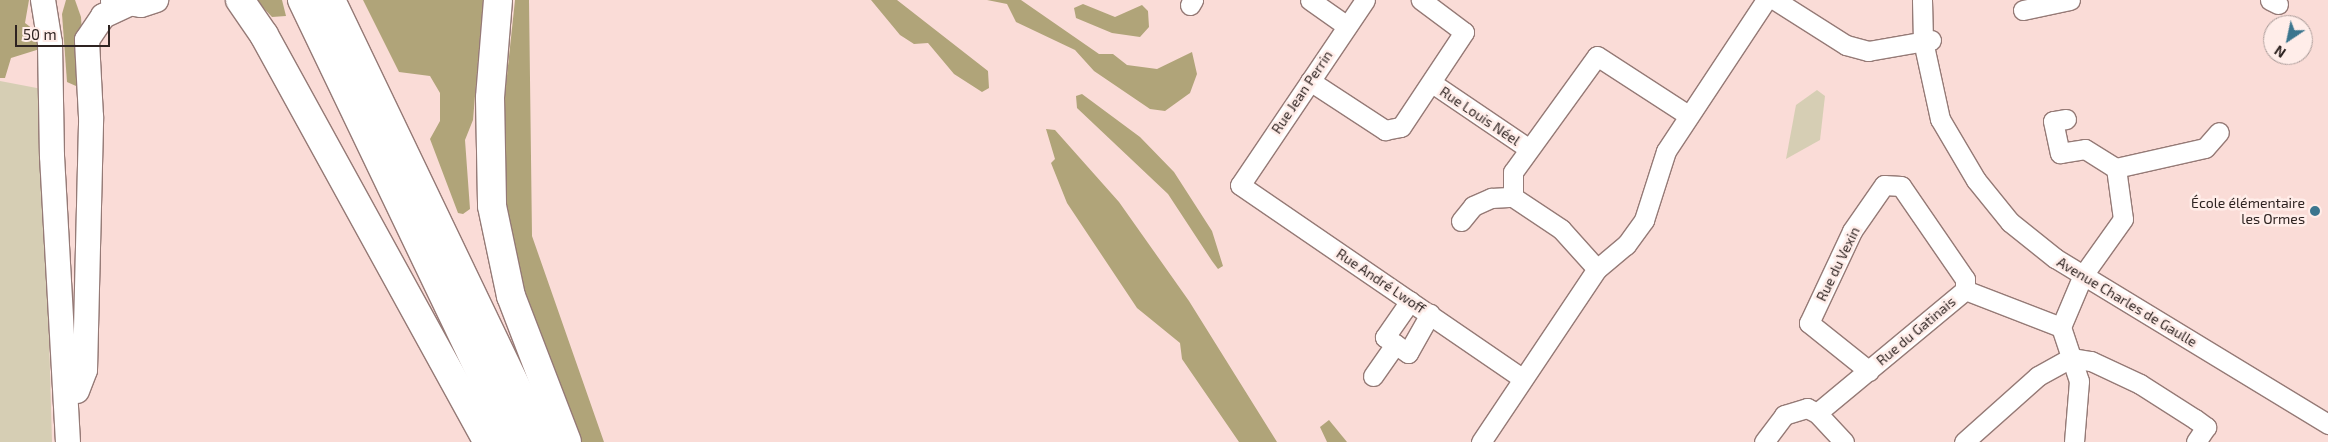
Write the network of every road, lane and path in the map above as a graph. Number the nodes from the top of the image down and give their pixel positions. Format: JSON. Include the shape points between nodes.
{"nodes":[{"id":1,"x":43,"y":0,"type":"edge"},
{"id":2,"x":156,"y":0,"type":"edge"},
{"id":3,"x":240,"y":0,"type":"edge"},
{"id":4,"x":302,"y":0,"type":"edge"},
{"id":5,"x":331,"y":0,"type":"edge"},
{"id":6,"x":498,"y":0,"type":"edge"},
{"id":7,"x":1310,"y":0,"type":"edge"},
{"id":8,"x":1365,"y":0,"type":"edge"},
{"id":9,"x":1421,"y":0,"type":"edge"},
{"id":10,"x":1766,"y":0,"type":"edge"},
{"id":11,"x":1774,"y":0,"type":"edge"},
{"id":12,"x":1922,"y":0,"type":"edge"},
{"id":13,"x":1932,"y":0,"type":"edge"},
{"id":14,"x":2070,"y":0,"type":"edge"},
{"id":15,"x":119,"y":2,"type":"edge"},
{"id":16,"x":2023,"y":10,"type":"dead end"},
{"id":17,"x":1347,"y":26,"type":"junction"},
{"id":18,"x":1927,"y":41,"type":"junction"},
{"id":19,"x":1310,"y":81,"type":"junction"},
{"id":20,"x":1432,"y":83,"type":"junction"},
{"id":21,"x":1688,"y":116,"type":"junction"},
{"id":22,"x":2066,"y":119,"type":"dead end"},
{"id":23,"x":2219,"y":132,"type":"dead end"},
{"id":24,"x":54,"y":134,"type":"junction"},
{"id":25,"x":1528,"y":148,"type":"junction"},
{"id":26,"x":2116,"y":168,"type":"junction"},
{"id":27,"x":1240,"y":184,"type":"joint"},
{"id":28,"x":1513,"y":197,"type":"junction"},
{"id":29,"x":1461,"y":221,"type":"dead end"},
{"id":30,"x":1597,"y":269,"type":"junction"},
{"id":31,"x":2083,"y":276,"type":"junction"},
{"id":32,"x":1965,"y":290,"type":"junction"},
{"id":33,"x":1410,"y":300,"type":"junction"},
{"id":34,"x":1430,"y":314,"type":"junction"},
{"id":35,"x":2061,"y":327,"type":"junction"},
{"id":36,"x":1395,"y":344,"type":"junction"},
{"id":37,"x":2071,"y":358,"type":"junction"},
{"id":38,"x":1869,"y":371,"type":"junction"},
{"id":39,"x":1373,"y":376,"type":"dead end"},
{"id":40,"x":1522,"y":378,"type":"junction"},
{"id":41,"x":77,"y":391,"type":"junction"},
{"id":42,"x":1817,"y":414,"type":"junction"},
{"id":43,"x":2328,"y":424,"type":"edge"},
{"id":44,"x":68,"y":442,"type":"edge"},
{"id":45,"x":80,"y":442,"type":"edge"},
{"id":46,"x":488,"y":442,"type":"edge"},
{"id":47,"x":514,"y":442,"type":"edge"},
{"id":48,"x":543,"y":442,"type":"edge"},
{"id":49,"x":566,"y":442,"type":"edge"},
{"id":50,"x":1481,"y":442,"type":"edge"},
{"id":51,"x":1764,"y":442,"type":"edge"},
{"id":52,"x":1844,"y":442,"type":"edge"},
{"id":53,"x":1964,"y":442,"type":"edge"},
{"id":54,"x":2074,"y":442,"type":"edge"},
{"id":55,"x":2196,"y":442,"type":"edge"}],
"edges":[{"from":1,"to":24,"type":"main road","via":[[50,43]]},
{"from":2,"to":15,"type":"main road"},
{"from":3,"to":46,"type":"highway","via":[[264,34]]},
{"from":4,"to":47,"type":"highway"},
{"from":5,"to":48,"type":"highway"},
{"from":6,"to":49,"type":"highway","via":[[490,98],[492,206],[511,296]]},
{"from":7,"to":17,"type":"street"},
{"from":8,"to":17,"type":"street","name":"Rue Jean Perrin"},
{"from":9,"to":20,"type":"street","via":[[1464,32]]},
{"from":10,"to":21,"type":"street"},
{"from":11,"to":18,"type":"street","via":[[1846,45],[1868,51]]},
{"from":12,"to":18,"type":"street","name":"Avenue Charles de Gaulle"},
{"from":13,"to":18,"type":"street","name":"Avenue Charles de Gaulle"},
{"from":14,"to":16,"type":"street"},
{"from":15,"to":41,"type":"main road","via":[[103,16],[87,40],[91,117],[85,370]]},
{"from":17,"to":19,"type":"street","name":"Rue Jean Perrin"},
{"from":18,"to":31,"type":"street","name":"Avenue Charles de Gaulle","via":[[1956,146],[2010,222]]},
{"from":19,"to":20,"type":"street","via":[[1385,130],[1394,131]]},
{"from":19,"to":27,"type":"street","name":"Rue Jean Perrin"},
{"from":20,"to":25,"type":"street","name":"Rue Louis Néel"},
{"from":21,"to":25,"type":"street","via":[[1596,56]]},
{"from":21,"to":30,"type":"street","via":[[1666,151],[1644,220],[1626,245]]},
{"from":22,"to":26,"type":"street","via":[[2053,122],[2060,153],[2085,149]]},
{"from":23,"to":26,"type":"street","via":[[2205,148]]},
{"from":24,"to":41,"type":"main road","via":[[59,156]]},
{"from":24,"to":44,"type":"main road"},
{"from":25,"to":28,"type":"street","via":[[1513,172]]},
{"from":26,"to":31,"type":"street","via":[[2123,219]]},
{"from":27,"to":33,"type":"street","name":"Rue André Lwoff"},
{"from":28,"to":29,"type":"street","via":[[1491,198],[1473,206]]},
{"from":28,"to":30,"type":"street","via":[[1561,229]]},
{"from":30,"to":40,"type":"street"},
{"from":31,"to":35,"type":"street"},
{"from":31,"to":43,"type":"street","name":"Avenue Charles de Gaulle"},
{"from":32,"to":35,"type":"street","name":"Rue du Gatinais"},
{"from":32,"to":38,"type":"street","name":"Rue du Gatinais"},
{"from":32,"to":38,"type":"street","name":"Rue du Vexin","via":[[1965,279],[1901,186],[1884,185],[1852,231],[1809,323]]},
{"from":33,"to":34,"type":"street","name":"Rue André Lwoff"},
{"from":33,"to":36,"type":"street","via":[[1385,338]]},
{"from":34,"to":36,"type":"street","via":[[1408,353]]},
{"from":34,"to":40,"type":"street","name":"Rue André Lwoff"},
{"from":35,"to":37,"type":"street"},
{"from":36,"to":39,"type":"street"},
{"from":37,"to":53,"type":"street","via":[[2038,376]]},
{"from":37,"to":54,"type":"street","via":[[2079,381]]},
{"from":37,"to":55,"type":"street","via":[[2090,361],[2140,384],[2195,419],[2206,427]]},
{"from":38,"to":42,"type":"street","name":"Rue du Gatinais"},
{"from":40,"to":50,"type":"street"},
{"from":41,"to":45,"type":"main road"},
{"from":42,"to":51,"type":"street","via":[[1807,408],[1784,415]]},
{"from":42,"to":52,"type":"street"}]}
